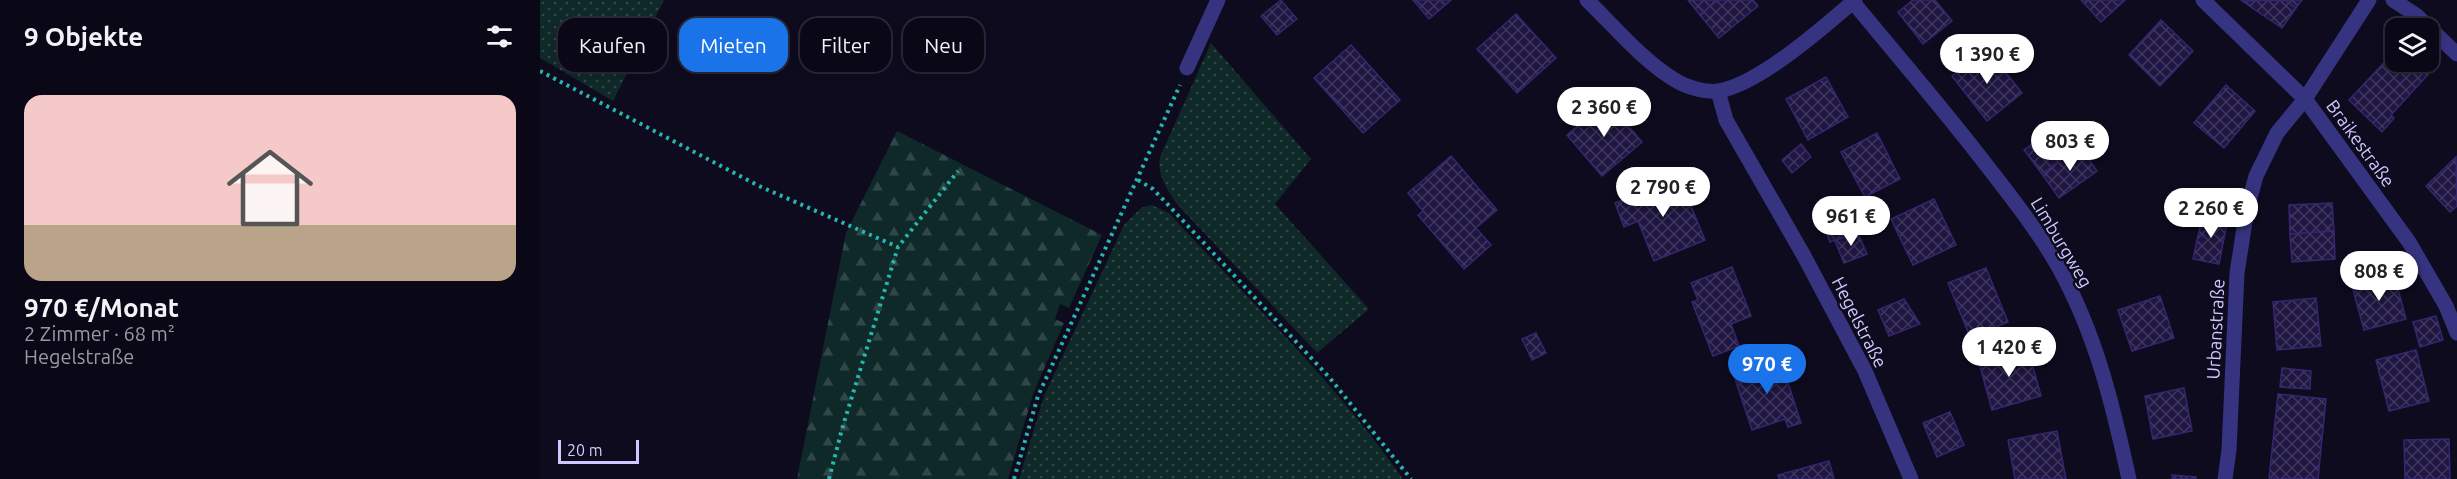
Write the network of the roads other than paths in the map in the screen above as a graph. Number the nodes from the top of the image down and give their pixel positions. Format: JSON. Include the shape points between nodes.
{"nodes":[{"id":1,"x":1218,"y":0,"type":"edge"},
{"id":2,"x":1587,"y":0,"type":"edge"},
{"id":3,"x":2203,"y":0,"type":"edge"},
{"id":4,"x":2369,"y":0,"type":"edge"},
{"id":5,"x":2393,"y":0,"type":"edge"},
{"id":6,"x":1854,"y":1,"type":"edge"},
{"id":7,"x":2457,"y":54,"type":"edge"},
{"id":8,"x":1187,"y":68,"type":"road end"},
{"id":9,"x":1718,"y":91,"type":"junction"},
{"id":10,"x":2305,"y":99,"type":"junction"},
{"id":11,"x":2457,"y":333,"type":"edge"},
{"id":12,"x":1911,"y":479,"type":"edge"},
{"id":13,"x":2129,"y":479,"type":"edge"},
{"id":14,"x":2225,"y":479,"type":"edge"}],
"edges":[{"from":1,"to":8,"type":"street"},
{"from":2,"to":9,"type":"street","via":[[1676,80],[1702,90]]},
{"from":3,"to":10,"type":"street","name":"Braikestraße"},
{"from":4,"to":10,"type":"street","name":"Urbanstraße"},
{"from":5,"to":7,"type":"street","via":[[2416,15]]},
{"from":6,"to":9,"type":"street","via":[[1765,71]]},
{"from":6,"to":13,"type":"street","name":"Limburgweg","via":[[1971,145],[2059,268],[2090,332],[2113,406]]},
{"from":9,"to":12,"type":"street","name":"Hegelstraße","via":[[1726,120],[1865,371]]},
{"from":10,"to":11,"type":"street","name":"Braikestraße","via":[[2409,242]]},
{"from":10,"to":14,"type":"street","name":"Urbanstraße","via":[[2277,134],[2256,176],[2247,209],[2237,273]]}]}
